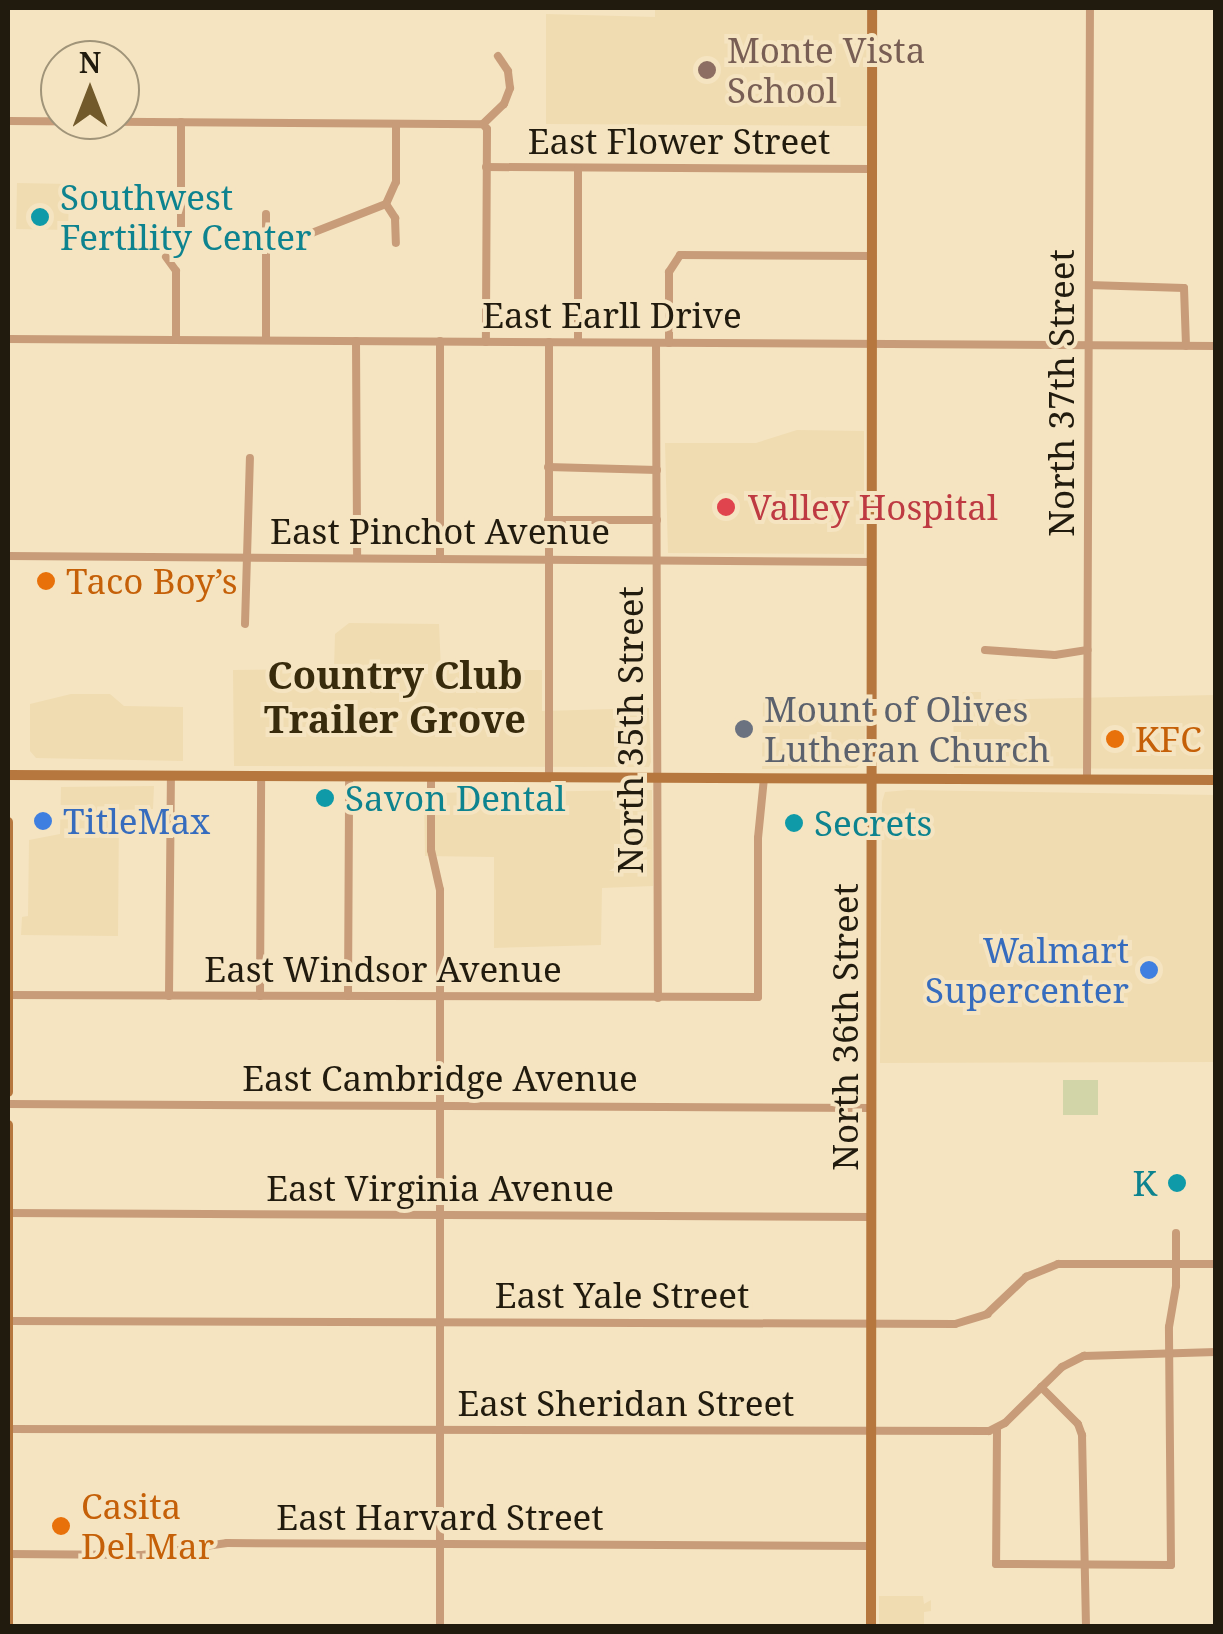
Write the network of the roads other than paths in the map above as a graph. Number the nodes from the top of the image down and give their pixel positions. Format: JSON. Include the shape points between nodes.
{"nodes":[{"id":1,"x":872,"y":8,"type":"edge"},
{"id":2,"x":1090,"y":8,"type":"edge"},
{"id":3,"x":498,"y":56,"type":"dead end"},
{"id":4,"x":8,"y":121,"type":"edge"},
{"id":5,"x":181,"y":122,"type":"junction"},
{"id":6,"x":396,"y":124,"type":"junction"},
{"id":7,"x":483,"y":124,"type":"junction"},
{"id":8,"x":486,"y":167,"type":"junction"},
{"id":9,"x":578,"y":168,"type":"junction"},
{"id":10,"x":872,"y":169,"type":"junction"},
{"id":11,"x":386,"y":204,"type":"junction"},
{"id":12,"x":266,"y":214,"type":"dead end"},
{"id":13,"x":181,"y":230,"type":"dead end"},
{"id":14,"x":230,"y":240,"type":"dead end"},
{"id":15,"x":396,"y":243,"type":"dead end"},
{"id":16,"x":266,"y":246,"type":"junction"},
{"id":17,"x":872,"y":256,"type":"junction"},
{"id":18,"x":166,"y":257,"type":"dead end"},
{"id":19,"x":1089,"y":284,"type":"junction"},
{"id":20,"x":8,"y":339,"type":"edge"},
{"id":21,"x":176,"y":340,"type":"junction"},
{"id":22,"x":266,"y":340,"type":"junction"},
{"id":23,"x":356,"y":341,"type":"junction"},
{"id":24,"x":440,"y":341,"type":"junction"},
{"id":25,"x":486,"y":342,"type":"junction"},
{"id":26,"x":549,"y":342,"type":"junction"},
{"id":27,"x":578,"y":342,"type":"junction"},
{"id":28,"x":656,"y":343,"type":"junction"},
{"id":29,"x":669,"y":343,"type":"junction"},
{"id":30,"x":872,"y":344,"type":"junction"},
{"id":31,"x":1089,"y":346,"type":"junction"},
{"id":32,"x":1186,"y":346,"type":"junction"},
{"id":33,"x":1216,"y":346,"type":"edge"},
{"id":34,"x":250,"y":458,"type":"dead end"},
{"id":35,"x":548,"y":467,"type":"junction"},
{"id":36,"x":656,"y":468,"type":"junction"},
{"id":37,"x":548,"y":520,"type":"junction"},
{"id":38,"x":657,"y":520,"type":"junction"},
{"id":39,"x":8,"y":556,"type":"edge"},
{"id":40,"x":246,"y":558,"type":"junction"},
{"id":41,"x":357,"y":558,"type":"junction"},
{"id":42,"x":440,"y":559,"type":"junction"},
{"id":43,"x":548,"y":560,"type":"junction"},
{"id":44,"x":657,"y":560,"type":"junction"},
{"id":45,"x":872,"y":562,"type":"junction"},
{"id":46,"x":246,"y":624,"type":"dead end"},
{"id":47,"x":985,"y":650,"type":"dead end"},
{"id":48,"x":1088,"y":650,"type":"junction"},
{"id":49,"x":8,"y":775,"type":"edge"},
{"id":50,"x":171,"y":775,"type":"junction"},
{"id":51,"x":260,"y":776,"type":"junction"},
{"id":52,"x":349,"y":776,"type":"junction"},
{"id":53,"x":430,"y":776,"type":"junction"},
{"id":54,"x":549,"y":777,"type":"junction"},
{"id":55,"x":658,"y":778,"type":"junction"},
{"id":56,"x":764,"y":778,"type":"junction"},
{"id":57,"x":872,"y":778,"type":"junction"},
{"id":58,"x":1088,"y":780,"type":"junction"},
{"id":59,"x":1216,"y":780,"type":"edge"},
{"id":60,"x":8,"y":822,"type":"edge"},
{"id":61,"x":8,"y":994,"type":"edge"},
{"id":62,"x":169,"y":996,"type":"junction"},
{"id":63,"x":260,"y":996,"type":"junction"},
{"id":64,"x":348,"y":996,"type":"junction"},
{"id":65,"x":440,"y":997,"type":"junction"},
{"id":66,"x":658,"y":998,"type":"junction"},
{"id":67,"x":8,"y":1092,"type":"edge"},
{"id":68,"x":8,"y":1104,"type":"edge"},
{"id":69,"x":440,"y":1106,"type":"junction"},
{"id":70,"x":872,"y":1108,"type":"junction"},
{"id":71,"x":8,"y":1125,"type":"edge"},
{"id":72,"x":8,"y":1213,"type":"edge"},
{"id":73,"x":440,"y":1215,"type":"junction"},
{"id":74,"x":872,"y":1217,"type":"junction"},
{"id":75,"x":1176,"y":1233,"type":"dead end"},
{"id":76,"x":1176,"y":1264,"type":"junction"},
{"id":77,"x":1216,"y":1264,"type":"edge"},
{"id":78,"x":8,"y":1321,"type":"edge"},
{"id":79,"x":440,"y":1322,"type":"junction"},
{"id":80,"x":872,"y":1324,"type":"junction"},
{"id":81,"x":1169,"y":1352,"type":"junction"},
{"id":82,"x":1216,"y":1352,"type":"edge"},
{"id":83,"x":1041,"y":1387,"type":"junction"},
{"id":84,"x":8,"y":1389,"type":"edge"},
{"id":85,"x":439,"y":1430,"type":"junction"},
{"id":86,"x":997,"y":1430,"type":"junction"},
{"id":87,"x":8,"y":1431,"type":"edge"},
{"id":88,"x":872,"y":1431,"type":"junction"},
{"id":89,"x":440,"y":1544,"type":"junction"},
{"id":90,"x":872,"y":1546,"type":"junction"},
{"id":91,"x":8,"y":1554,"type":"edge"},
{"id":92,"x":1082,"y":1564,"type":"junction"},
{"id":93,"x":8,"y":1626,"type":"edge"},
{"id":94,"x":440,"y":1626,"type":"edge"},
{"id":95,"x":871,"y":1626,"type":"edge"},
{"id":96,"x":1086,"y":1626,"type":"edge"}],
"edges":[{"from":1,"to":10,"type":"main road","name":"North 36th Street"},
{"from":2,"to":19,"type":"street","name":"North 37th Street"},
{"from":3,"to":7,"type":"street","via":[[510,88]]},
{"from":4,"to":5,"type":"street","name":"East Flower Street"},
{"from":5,"to":6,"type":"street","name":"East Flower Street"},
{"from":5,"to":13,"type":"street"},
{"from":6,"to":7,"type":"street","name":"East Flower Street"},
{"from":6,"to":11,"type":"street","via":[[396,182]]},
{"from":7,"to":8,"type":"street"},
{"from":8,"to":9,"type":"street","name":"East Flower Street"},
{"from":8,"to":25,"type":"street"},
{"from":9,"to":10,"type":"street","name":"East Flower Street"},
{"from":9,"to":27,"type":"street"},
{"from":10,"to":17,"type":"main road","name":"North 36th Street"},
{"from":11,"to":15,"type":"street","via":[[395,218]]},
{"from":11,"to":16,"type":"street"},
{"from":12,"to":16,"type":"street"},
{"from":14,"to":16,"type":"street"},
{"from":16,"to":22,"type":"street"},
{"from":17,"to":29,"type":"street","via":[[688,254],[673,260]]},
{"from":17,"to":30,"type":"main road","name":"North 36th Street"},
{"from":18,"to":21,"type":"street","via":[[176,271]]},
{"from":19,"to":31,"type":"street","name":"North 37th Street"},
{"from":19,"to":32,"type":"street","via":[[1184,288]]},
{"from":20,"to":21,"type":"street","name":"East Earll Drive"},
{"from":21,"to":22,"type":"street","name":"East Earll Drive"},
{"from":22,"to":23,"type":"street","name":"East Earll Drive"},
{"from":23,"to":24,"type":"street","name":"East Earll Drive"},
{"from":23,"to":41,"type":"street"},
{"from":24,"to":25,"type":"street","name":"East Earll Drive"},
{"from":24,"to":42,"type":"street"},
{"from":25,"to":26,"type":"street","name":"East Earll Drive"},
{"from":26,"to":27,"type":"street","name":"East Earll Drive"},
{"from":26,"to":35,"type":"street"},
{"from":27,"to":28,"type":"street","name":"East Earll Drive"},
{"from":28,"to":29,"type":"street","name":"East Earll Drive"},
{"from":28,"to":36,"type":"street","name":"North 35th Street"},
{"from":29,"to":30,"type":"street","name":"East Earll Drive"},
{"from":30,"to":31,"type":"street","name":"East Earll Drive"},
{"from":30,"to":45,"type":"main road","name":"North 36th Street"},
{"from":31,"to":32,"type":"street","name":"East Earll Drive"},
{"from":31,"to":48,"type":"street","name":"North 37th Street"},
{"from":32,"to":33,"type":"street","name":"East Earll Drive"},
{"from":34,"to":40,"type":"street"},
{"from":35,"to":36,"type":"street"},
{"from":35,"to":37,"type":"street"},
{"from":36,"to":38,"type":"street","name":"North 35th Street"},
{"from":37,"to":38,"type":"street"},
{"from":37,"to":43,"type":"street"},
{"from":38,"to":44,"type":"street","name":"North 35th Street"},
{"from":39,"to":40,"type":"street","name":"East Pinchot Avenue"},
{"from":40,"to":41,"type":"street","name":"East Pinchot Avenue"},
{"from":40,"to":46,"type":"street"},
{"from":41,"to":42,"type":"street","name":"East Pinchot Avenue"},
{"from":42,"to":43,"type":"street","name":"East Pinchot Avenue"},
{"from":43,"to":44,"type":"street","name":"East Pinchot Avenue"},
{"from":43,"to":54,"type":"street"},
{"from":44,"to":45,"type":"street","name":"East Pinchot Avenue"},
{"from":44,"to":55,"type":"street","name":"North 35th Street"},
{"from":45,"to":57,"type":"main road","name":"North 36th Street"},
{"from":47,"to":48,"type":"street"},
{"from":48,"to":58,"type":"street","name":"North 37th Street"},
{"from":49,"to":50,"type":"main road"},
{"from":50,"to":51,"type":"main road"},
{"from":50,"to":62,"type":"street"},
{"from":51,"to":52,"type":"main road"},
{"from":51,"to":63,"type":"street"},
{"from":52,"to":53,"type":"main road"},
{"from":52,"to":64,"type":"street"},
{"from":53,"to":54,"type":"main road"},
{"from":53,"to":65,"type":"street","via":[[431,850],[440,884]]},
{"from":54,"to":55,"type":"main road"},
{"from":55,"to":56,"type":"main road"},
{"from":55,"to":66,"type":"street","name":"North 35th Street"},
{"from":56,"to":57,"type":"main road"},
{"from":56,"to":66,"type":"street","name":"East Windsor Avenue","via":[[758,997]]},
{"from":57,"to":58,"type":"main road"},
{"from":57,"to":70,"type":"main road","name":"North 36th Street"},
{"from":58,"to":59,"type":"main road"},
{"from":60,"to":61,"type":"main road"},
{"from":61,"to":62,"type":"street","name":"East Windsor Avenue"},
{"from":61,"to":67,"type":"main road"},
{"from":62,"to":63,"type":"street","name":"East Windsor Avenue"},
{"from":63,"to":64,"type":"street","name":"East Windsor Avenue"},
{"from":64,"to":65,"type":"street","name":"East Windsor Avenue"},
{"from":65,"to":66,"type":"street","name":"East Windsor Avenue"},
{"from":65,"to":69,"type":"street"},
{"from":68,"to":69,"type":"street","name":"East Cambridge Avenue"},
{"from":69,"to":70,"type":"street","name":"East Cambridge Avenue"},
{"from":69,"to":73,"type":"street"},
{"from":70,"to":74,"type":"main road","name":"North 36th Street"},
{"from":71,"to":72,"type":"main road"},
{"from":72,"to":73,"type":"street","name":"East Virginia Avenue"},
{"from":72,"to":78,"type":"main road"},
{"from":73,"to":74,"type":"street","name":"East Virginia Avenue"},
{"from":73,"to":79,"type":"street"},
{"from":74,"to":80,"type":"main road","name":"North 36th Street"},
{"from":75,"to":76,"type":"street"},
{"from":76,"to":77,"type":"street","name":"East Yale Street"},
{"from":76,"to":80,"type":"street","name":"East Yale Street","via":[[1058,1264],[1026,1277],[967,1324]]},
{"from":76,"to":81,"type":"street"},
{"from":78,"to":79,"type":"street","name":"East Yale Street"},
{"from":78,"to":84,"type":"main road"},
{"from":79,"to":80,"type":"street","name":"East Yale Street"},
{"from":79,"to":85,"type":"street"},
{"from":80,"to":88,"type":"main road","name":"North 36th Street"},
{"from":81,"to":82,"type":"street"},
{"from":81,"to":83,"type":"street","via":[[1084,1356]]},
{"from":81,"to":92,"type":"street","via":[[1171,1564]]},
{"from":83,"to":86,"type":"street"},
{"from":83,"to":92,"type":"street","via":[[1082,1435]]},
{"from":84,"to":87,"type":"main road"},
{"from":85,"to":87,"type":"street","name":"East Sheridan Street"},
{"from":85,"to":88,"type":"street","name":"East Sheridan Street"},
{"from":85,"to":89,"type":"street"},
{"from":86,"to":88,"type":"street","name":"East Sheridan Street"},
{"from":86,"to":92,"type":"street","via":[[996,1564]]},
{"from":87,"to":91,"type":"main road"},
{"from":88,"to":90,"type":"main road","name":"North 36th Street"},
{"from":89,"to":90,"type":"street","name":"East Harvard Street"},
{"from":89,"to":91,"type":"street","name":"East Harvard Street","via":[[228,1543],[142,1555]]},
{"from":89,"to":94,"type":"street"},
{"from":90,"to":95,"type":"main road","name":"North 36th Street"},
{"from":91,"to":93,"type":"main road"},
{"from":92,"to":96,"type":"street"}]}
